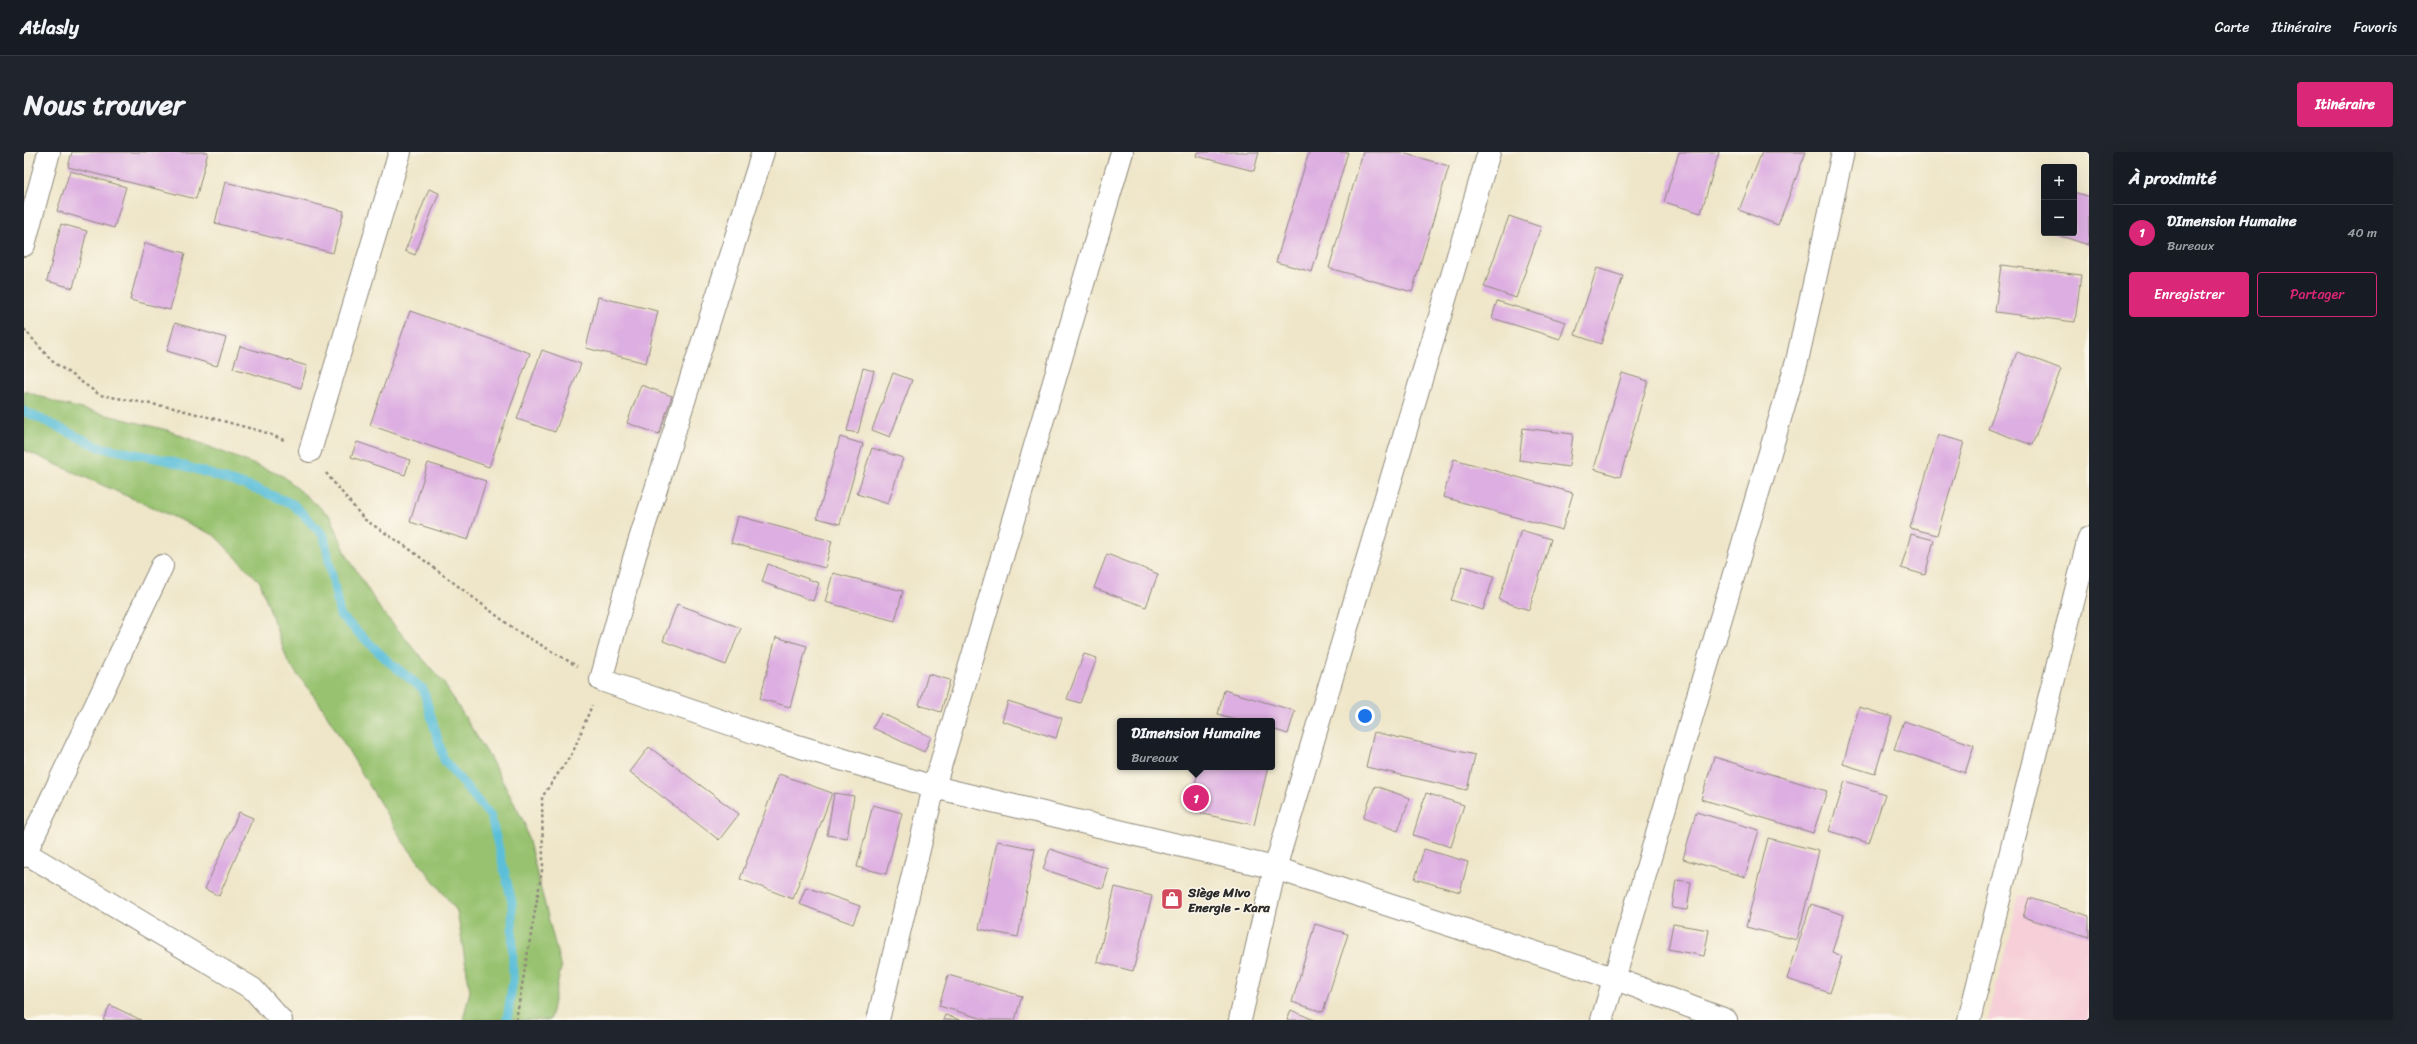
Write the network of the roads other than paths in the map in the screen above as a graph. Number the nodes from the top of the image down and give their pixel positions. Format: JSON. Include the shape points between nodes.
{"nodes":[{"id":1,"x":49,"y":152,"type":"edge"},
{"id":2,"x":400,"y":152,"type":"edge"},
{"id":3,"x":763,"y":152,"type":"edge"},
{"id":4,"x":1122,"y":152,"type":"edge"},
{"id":5,"x":1489,"y":152,"type":"edge"},
{"id":6,"x":1843,"y":152,"type":"edge"},
{"id":7,"x":24,"y":244,"type":"edge"},
{"id":8,"x":310,"y":451,"type":"road end"},
{"id":9,"x":2089,"y":538,"type":"edge"},
{"id":10,"x":162,"y":566,"type":"dead end"},
{"id":11,"x":934,"y":787,"type":"junction"},
{"id":12,"x":24,"y":854,"type":"edge"},
{"id":13,"x":1275,"y":868,"type":"junction"},
{"id":14,"x":1613,"y":978,"type":"junction"},
{"id":15,"x":281,"y":1020,"type":"edge"},
{"id":16,"x":878,"y":1020,"type":"edge"},
{"id":17,"x":1240,"y":1020,"type":"edge"},
{"id":18,"x":1602,"y":1020,"type":"edge"},
{"id":19,"x":1726,"y":1020,"type":"edge"},
{"id":20,"x":1969,"y":1020,"type":"edge"}],
"edges":[{"from":1,"to":7,"type":"street"},
{"from":2,"to":8,"type":"street"},
{"from":3,"to":11,"type":"street","via":[[635,555],[602,680],[771,738]]},
{"from":4,"to":11,"type":"street"},
{"from":5,"to":13,"type":"street"},
{"from":6,"to":14,"type":"street","via":[[1796,361]]},
{"from":9,"to":20,"type":"street"},
{"from":10,"to":12,"type":"street"},
{"from":11,"to":13,"type":"street"},
{"from":11,"to":16,"type":"street"},
{"from":12,"to":15,"type":"street","via":[[253,988]]},
{"from":13,"to":14,"type":"street"},
{"from":13,"to":17,"type":"street"},
{"from":14,"to":18,"type":"street"},
{"from":14,"to":19,"type":"street"}]}
